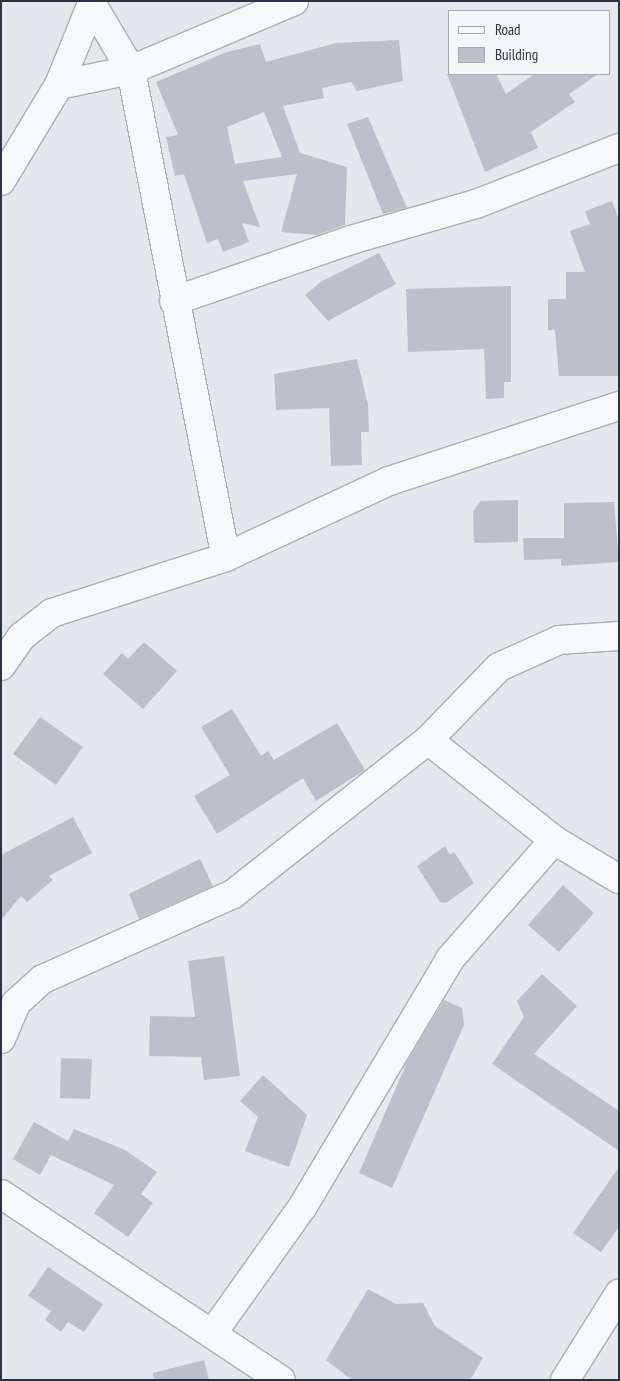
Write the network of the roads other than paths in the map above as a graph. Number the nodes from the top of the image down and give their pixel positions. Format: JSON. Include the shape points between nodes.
{"nodes":[{"id":1,"x":294,"y":1,"type":"edge"},
{"id":2,"x":93,"y":4,"type":"edge"},
{"id":3,"x":131,"y":70,"type":"junction"},
{"id":4,"x":59,"y":85,"type":"junction"},
{"id":5,"x":619,"y":148,"type":"edge"},
{"id":6,"x":1,"y":181,"type":"edge"},
{"id":7,"x":174,"y":302,"type":"junction"},
{"id":8,"x":619,"y":406,"type":"edge"},
{"id":9,"x":226,"y":557,"type":"junction"},
{"id":10,"x":619,"y":636,"type":"edge"},
{"id":11,"x":1,"y":666,"type":"edge"},
{"id":12,"x":428,"y":740,"type":"junction"},
{"id":13,"x":554,"y":840,"type":"junction"},
{"id":14,"x":619,"y":879,"type":"edge"},
{"id":15,"x":1,"y":1039,"type":"edge"},
{"id":16,"x":1,"y":1194,"type":"edge"},
{"id":17,"x":619,"y":1294,"type":"edge"},
{"id":18,"x":212,"y":1334,"type":"junction"},
{"id":19,"x":281,"y":1380,"type":"edge"},
{"id":20,"x":565,"y":1380,"type":"edge"}],
"edges":[{"from":1,"to":3,"type":"street"},
{"from":2,"to":3,"type":"street"},
{"from":2,"to":4,"type":"street"},
{"from":3,"to":4,"type":"street"},
{"from":3,"to":7,"type":"street"},
{"from":4,"to":6,"type":"street"},
{"from":5,"to":7,"type":"street","via":[[476,204],[351,240]]},
{"from":7,"to":9,"type":"street"},
{"from":8,"to":9,"type":"street","via":[[389,481]]},
{"from":9,"to":11,"type":"street","via":[[52,613],[21,637]]},
{"from":10,"to":12,"type":"street","via":[[559,640],[499,667]]},
{"from":12,"to":13,"type":"street"},
{"from":12,"to":15,"type":"street","via":[[233,894],[43,979],[16,1003]]},
{"from":13,"to":14,"type":"street"},
{"from":13,"to":18,"type":"street","via":[[450,959],[303,1206]]},
{"from":16,"to":18,"type":"street"},
{"from":17,"to":20,"type":"street"},
{"from":18,"to":19,"type":"street"}]}
